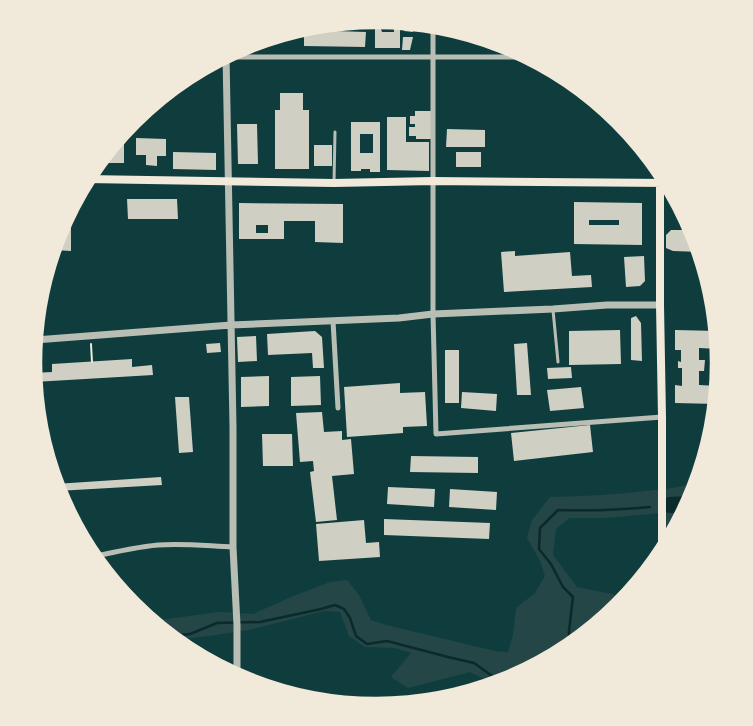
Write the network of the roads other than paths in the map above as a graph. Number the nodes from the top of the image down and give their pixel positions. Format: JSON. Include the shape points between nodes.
{"nodes":[{"id":1,"x":433,"y":32,"type":"edge"},
{"id":2,"x":241,"y":56,"type":"edge"},
{"id":3,"x":433,"y":57,"type":"junction"},
{"id":4,"x":514,"y":57,"type":"edge"},
{"id":5,"x":225,"y":63,"type":"edge"},
{"id":6,"x":335,"y":132,"type":"dead end"},
{"id":7,"x":97,"y":179,"type":"edge"},
{"id":8,"x":228,"y":181,"type":"junction"},
{"id":9,"x":433,"y":181,"type":"junction"},
{"id":10,"x":334,"y":183,"type":"junction"},
{"id":11,"x":659,"y":183,"type":"edge"},
{"id":12,"x":660,"y":184,"type":"edge"},
{"id":13,"x":660,"y":305,"type":"junction"},
{"id":14,"x":553,"y":310,"type":"junction"},
{"id":15,"x":432,"y":314,"type":"junction"},
{"id":16,"x":333,"y":321,"type":"junction"},
{"id":17,"x":231,"y":325,"type":"junction"},
{"id":18,"x":42,"y":339,"type":"edge"},
{"id":19,"x":558,"y":362,"type":"dead end"},
{"id":20,"x":338,"y":408,"type":"dead end"},
{"id":21,"x":662,"y":417,"type":"junction"},
{"id":22,"x":662,"y":538,"type":"edge"},
{"id":23,"x":233,"y":547,"type":"junction"},
{"id":24,"x":102,"y":555,"type":"edge"},
{"id":25,"x":237,"y":668,"type":"edge"}],
"edges":[{"from":1,"to":3,"type":"street"},
{"from":2,"to":3,"type":"street"},
{"from":3,"to":4,"type":"street"},
{"from":3,"to":9,"type":"street"},
{"from":5,"to":8,"type":"street"},
{"from":6,"to":10,"type":"lane"},
{"from":7,"to":8,"type":"main road"},
{"from":8,"to":10,"type":"main road"},
{"from":8,"to":17,"type":"street"},
{"from":9,"to":10,"type":"main road"},
{"from":9,"to":11,"type":"main road"},
{"from":9,"to":15,"type":"street"},
{"from":12,"to":13,"type":"main road"},
{"from":13,"to":14,"type":"street"},
{"from":13,"to":21,"type":"main road"},
{"from":14,"to":15,"type":"street"},
{"from":14,"to":19,"type":"lane"},
{"from":15,"to":16,"type":"street"},
{"from":15,"to":21,"type":"street","via":[[436,434]]},
{"from":16,"to":17,"type":"street"},
{"from":16,"to":20,"type":"street"},
{"from":17,"to":18,"type":"street"},
{"from":17,"to":23,"type":"street"},
{"from":21,"to":22,"type":"main road"},
{"from":23,"to":24,"type":"street","via":[[157,545]]},
{"from":23,"to":25,"type":"street"}]}
